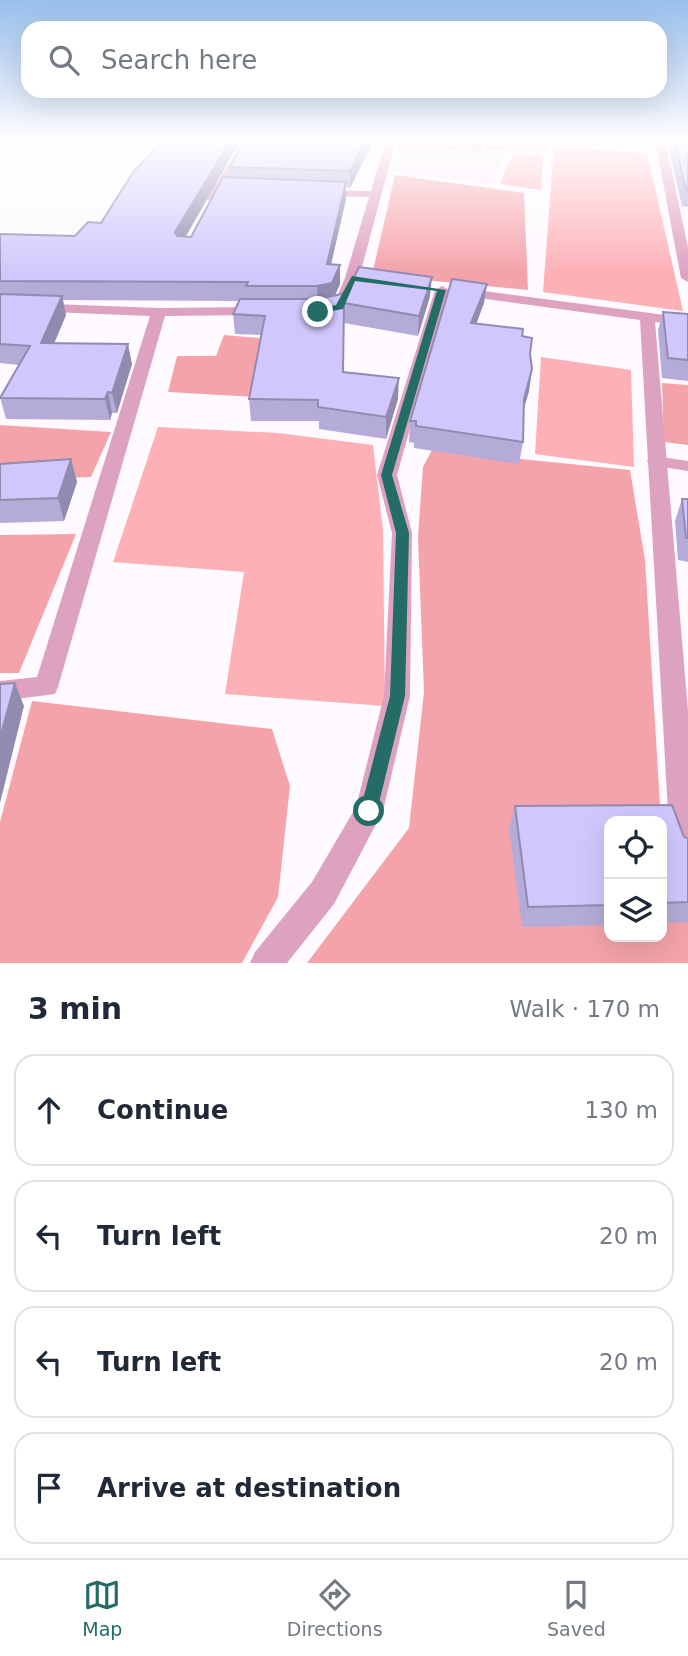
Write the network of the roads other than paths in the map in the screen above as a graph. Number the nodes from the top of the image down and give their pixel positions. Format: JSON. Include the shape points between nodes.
{"nodes":[{"id":1,"x":227,"y":185,"type":"edge"},
{"id":2,"x":376,"y":185,"type":"edge"},
{"id":3,"x":669,"y":185,"type":"edge"},
{"id":4,"x":307,"y":193,"type":"edge"},
{"id":5,"x":373,"y":194,"type":"junction"},
{"id":6,"x":208,"y":209,"type":"edge"},
{"id":7,"x":688,"y":278,"type":"edge"},
{"id":8,"x":0,"y":306,"type":"edge"},
{"id":9,"x":278,"y":311,"type":"edge"},
{"id":10,"x":159,"y":312,"type":"junction"},
{"id":11,"x":318,"y":312,"type":"edge"},
{"id":12,"x":647,"y":319,"type":"junction"},
{"id":13,"x":688,"y":322,"type":"edge"},
{"id":14,"x":656,"y":461,"type":"junction"},
{"id":15,"x":688,"y":466,"type":"edge"},
{"id":16,"x":0,"y":691,"type":"edge"},
{"id":17,"x":685,"y":847,"type":"edge"},
{"id":18,"x":266,"y":963,"type":"edge"}],
"edges":[{"from":1,"to":6,"type":"street"},
{"from":2,"to":5,"type":"street"},
{"from":3,"to":7,"type":"street"},
{"from":4,"to":5,"type":"street"},
{"from":5,"to":11,"type":"street","via":[[358,279],[340,307]]},
{"from":8,"to":10,"type":"street"},
{"from":9,"to":10,"type":"street"},
{"from":10,"to":16,"type":"street","via":[[46,687]]},
{"from":12,"to":13,"type":"street"},
{"from":12,"to":14,"type":"street"},
{"from":12,"to":18,"type":"street","via":[[436,289],[387,475],[402,533],[397,696],[369,811],[323,893]]},
{"from":14,"to":15,"type":"lane"},
{"from":14,"to":17,"type":"street"}]}
